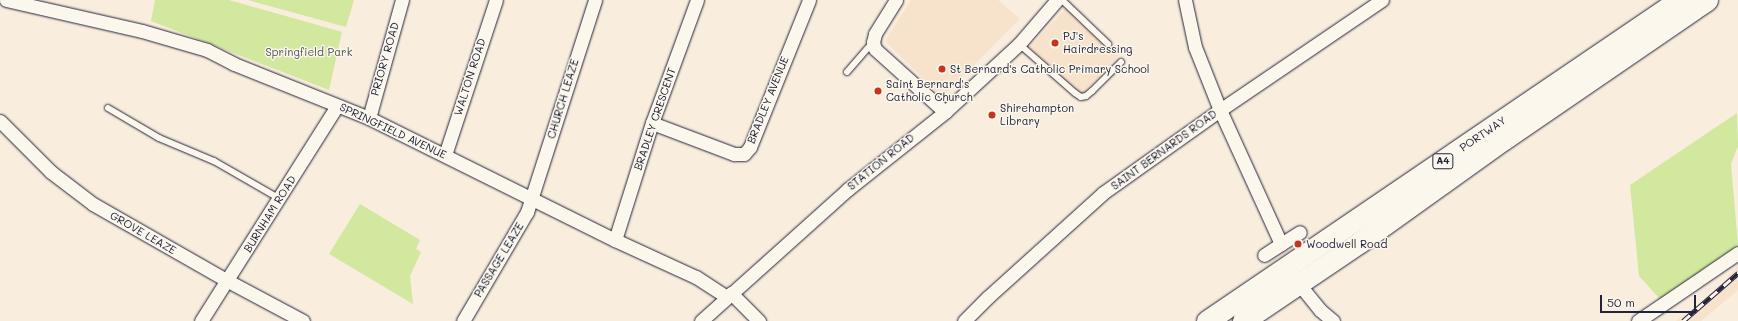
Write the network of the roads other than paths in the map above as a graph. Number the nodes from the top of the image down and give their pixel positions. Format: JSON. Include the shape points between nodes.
{"nodes":[{"id":1,"x":6,"y":0,"type":"edge"},
{"id":2,"x":402,"y":0,"type":"edge"},
{"id":3,"x":496,"y":0,"type":"edge"},
{"id":4,"x":595,"y":0,"type":"edge"},
{"id":5,"x":697,"y":0,"type":"edge"},
{"id":6,"x":809,"y":0,"type":"edge"},
{"id":7,"x":896,"y":0,"type":"edge"},
{"id":8,"x":1057,"y":0,"type":"edge"},
{"id":9,"x":1062,"y":0,"type":"edge"},
{"id":10,"x":1185,"y":0,"type":"edge"},
{"id":11,"x":1382,"y":0,"type":"edge"},
{"id":12,"x":1679,"y":0,"type":"edge"},
{"id":13,"x":1707,"y":0,"type":"edge"},
{"id":14,"x":43,"y":4,"type":"edge"},
{"id":15,"x":873,"y":42,"type":"junction"},
{"id":16,"x":1019,"y":44,"type":"junction"},
{"id":17,"x":1108,"y":44,"type":"dead end"},
{"id":18,"x":1122,"y":62,"type":"dead end"},
{"id":19,"x":847,"y":72,"type":"dead end"},
{"id":20,"x":337,"y":106,"type":"junction"},
{"id":21,"x":108,"y":108,"type":"dead end"},
{"id":22,"x":1220,"y":110,"type":"junction"},
{"id":23,"x":945,"y":112,"type":"junction"},
{"id":24,"x":369,"y":118,"type":"junction"},
{"id":25,"x":0,"y":121,"type":"edge"},
{"id":26,"x":652,"y":123,"type":"junction"},
{"id":27,"x":445,"y":155,"type":"junction"},
{"id":28,"x":532,"y":198,"type":"junction"},
{"id":29,"x":280,"y":199,"type":"junction"},
{"id":30,"x":1300,"y":232,"type":"dead end"},
{"id":31,"x":615,"y":240,"type":"junction"},
{"id":32,"x":1281,"y":244,"type":"junction"},
{"id":33,"x":1738,"y":253,"type":"edge"},
{"id":34,"x":1264,"y":255,"type":"dead end"},
{"id":35,"x":228,"y":281,"type":"junction"},
{"id":36,"x":1299,"y":284,"type":"junction"},
{"id":37,"x":729,"y":295,"type":"junction"},
{"id":38,"x":201,"y":321,"type":"edge"},
{"id":39,"x":303,"y":321,"type":"edge"},
{"id":40,"x":462,"y":321,"type":"edge"},
{"id":41,"x":701,"y":321,"type":"edge"},
{"id":42,"x":759,"y":321,"type":"edge"},
{"id":43,"x":964,"y":321,"type":"edge"},
{"id":44,"x":1207,"y":321,"type":"edge"},
{"id":45,"x":1243,"y":321,"type":"edge"},
{"id":46,"x":1333,"y":321,"type":"edge"},
{"id":47,"x":1638,"y":321,"type":"edge"}],
"edges":[{"from":1,"to":14,"type":"street","name":"SPRINGFIELD AVENUE"},
{"from":2,"to":24,"type":"street","name":"PRIORY ROAD"},
{"from":3,"to":27,"type":"street","name":"WALTON ROAD"},
{"from":4,"to":28,"type":"street","name":"CHURCH LEAZE"},
{"from":5,"to":26,"type":"street","name":"BRADLEY CRESCENT"},
{"from":6,"to":26,"type":"street","name":"BRADLEY AVENUE","via":[[750,147],[744,154],[734,154]]},
{"from":7,"to":15,"type":"street","via":[[875,34]]},
{"from":8,"to":16,"type":"street","name":"STATION ROAD"},
{"from":9,"to":17,"type":"lane"},
{"from":10,"to":22,"type":"street","via":[[1195,47]]},
{"from":11,"to":22,"type":"street","name":"SAINT BERNARDS ROAD"},
{"from":12,"to":44,"type":"highway","name":"PORTWAY","number":"A4"},
{"from":13,"to":36,"type":"highway","name":"PORTWAY","number":"A4"},
{"from":14,"to":20,"type":"street","name":"SPRINGFIELD AVENUE","via":[[207,50],[234,64]]},
{"from":15,"to":19,"type":"lane"},
{"from":15,"to":23,"type":"street","via":[[875,48]]},
{"from":16,"to":18,"type":"lane","via":[[1081,97],[1092,92]]},
{"from":16,"to":23,"type":"street","name":"STATION ROAD"},
{"from":20,"to":24,"type":"street","name":"SPRINGFIELD AVENUE"},
{"from":20,"to":29,"type":"street","name":"BURNHAM ROAD"},
{"from":21,"to":29,"type":"lane","via":[[159,138],[214,161]]},
{"from":22,"to":32,"type":"street"},
{"from":22,"to":43,"type":"street","name":"SAINT BERNARDS ROAD","via":[[1103,193]]},
{"from":23,"to":37,"type":"street","name":"STATION ROAD","via":[[848,188]]},
{"from":24,"to":27,"type":"street","name":"SPRINGFIELD AVENUE"},
{"from":25,"to":35,"type":"street","name":"GROVE LEAZE","via":[[51,172],[93,204]]},
{"from":26,"to":31,"type":"street","name":"BRADLEY CRESCENT"},
{"from":27,"to":28,"type":"street","name":"SPRINGFIELD AVENUE"},
{"from":28,"to":31,"type":"street","name":"SPRINGFIELD AVENUE"},
{"from":28,"to":40,"type":"street","name":"PASSAGE LEAZE","via":[[527,212]]},
{"from":29,"to":35,"type":"street","name":"BURNHAM ROAD"},
{"from":30,"to":32,"type":"street"},
{"from":31,"to":37,"type":"street","name":"SPRINGFIELD AVENUE"},
{"from":32,"to":34,"type":"street"},
{"from":33,"to":47,"type":"street"},
{"from":35,"to":38,"type":"street","name":"BURNHAM ROAD"},
{"from":35,"to":39,"type":"street","name":"GROVE LEAZE"},
{"from":36,"to":45,"type":"highway","name":"PORTWAY","number":"A4"},
{"from":36,"to":46,"type":"street","via":[[1320,310]]},
{"from":37,"to":41,"type":"street","name":"STATION ROAD"},
{"from":37,"to":42,"type":"street","name":"SPRINGFIELD AVENUE"}]}
